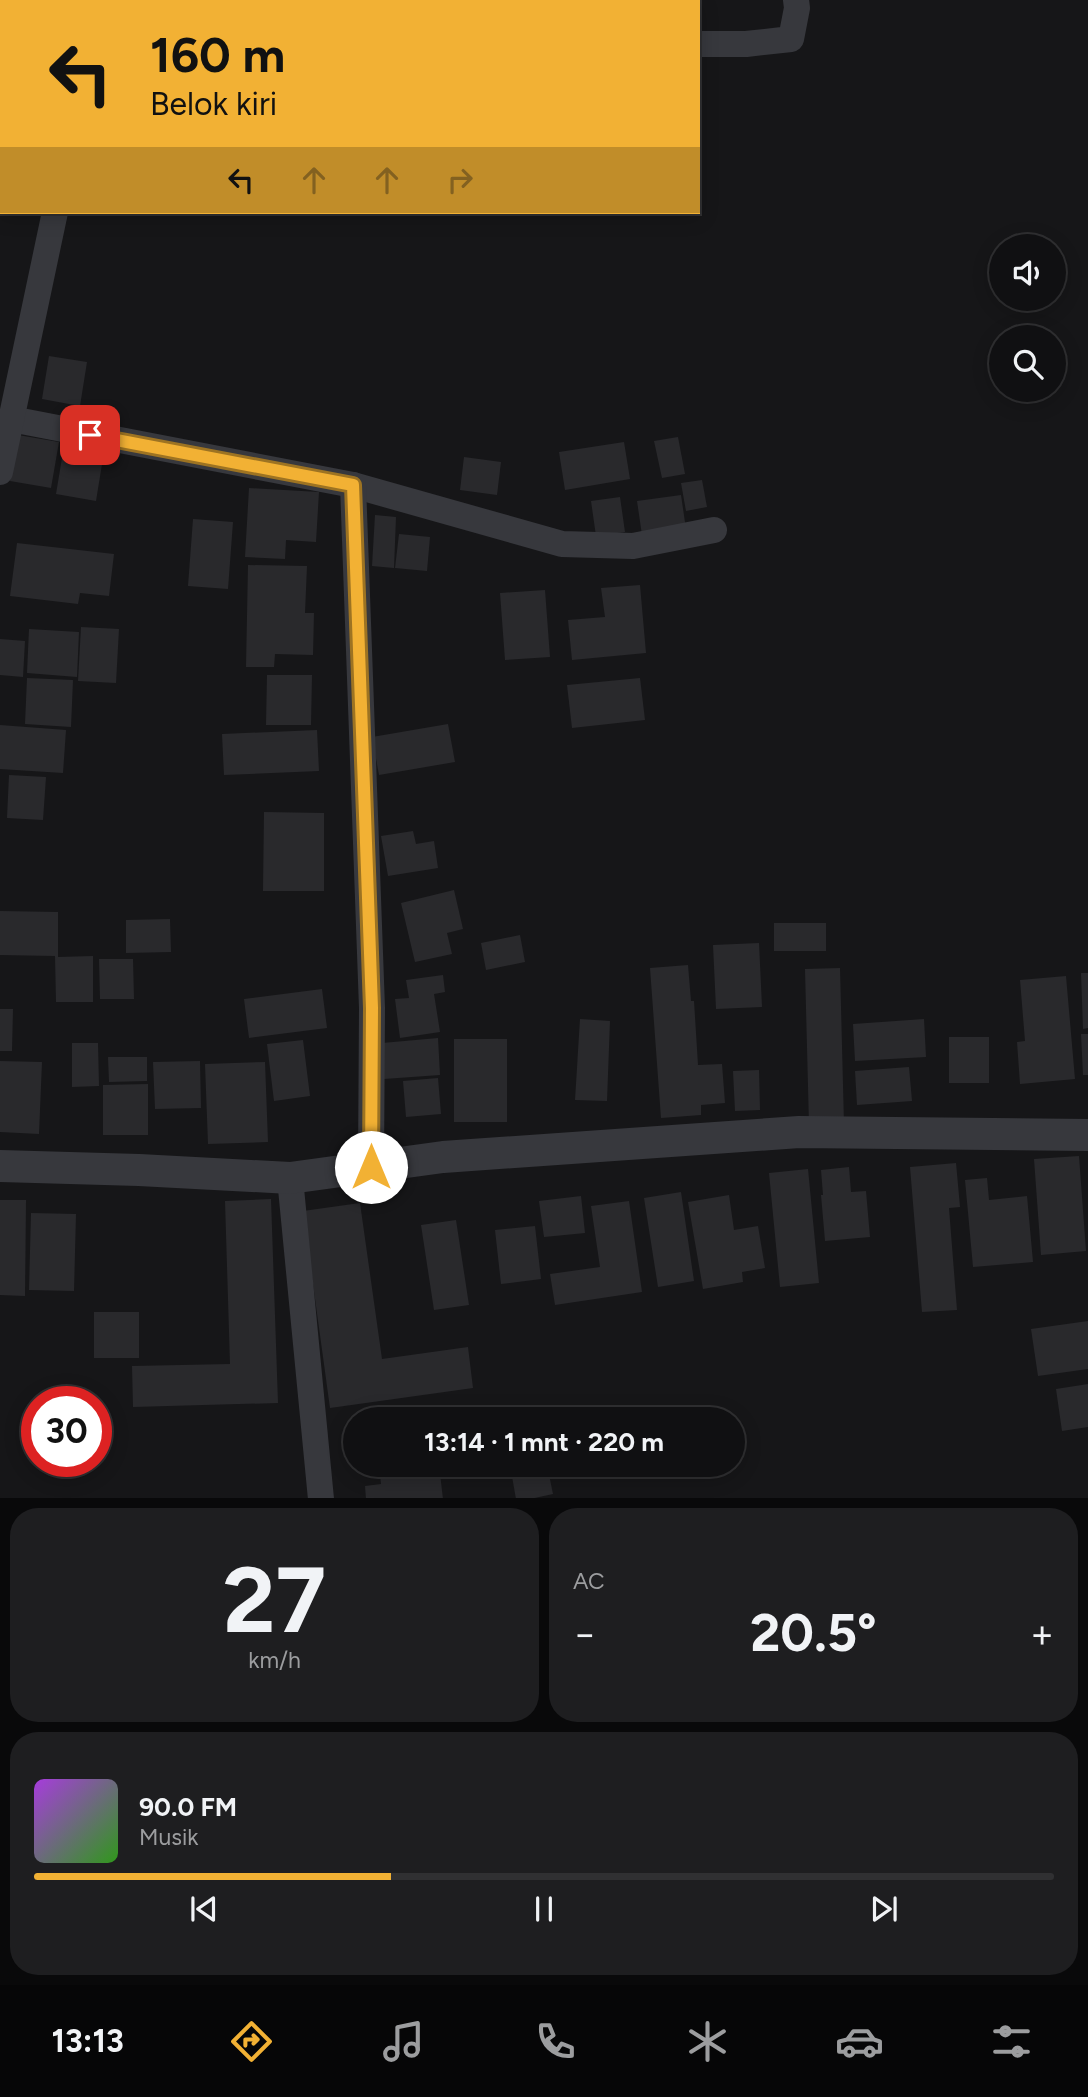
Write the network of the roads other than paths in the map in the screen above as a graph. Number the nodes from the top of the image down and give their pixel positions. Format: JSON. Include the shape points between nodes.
{"nodes":[{"id":1,"x":796,"y":0,"type":"edge"},
{"id":2,"x":700,"y":44,"type":"edge"},
{"id":3,"x":55,"y":214,"type":"edge"},
{"id":4,"x":10,"y":419,"type":"junction"},
{"id":5,"x":0,"y":472,"type":"edge"},
{"id":6,"x":353,"y":485,"type":"junction"},
{"id":7,"x":714,"y":530,"type":"dead end"},
{"id":8,"x":1088,"y":1135,"type":"edge"},
{"id":9,"x":0,"y":1166,"type":"edge"},
{"id":10,"x":371,"y":1167,"type":"junction"},
{"id":11,"x":290,"y":1178,"type":"junction"},
{"id":12,"x":321,"y":1498,"type":"edge"}],
"edges":[{"from":1,"to":2,"type":"street","via":[[791,39]]},
{"from":3,"to":4,"type":"street"},
{"from":4,"to":5,"type":"street"},
{"from":4,"to":6,"type":"street"},
{"from":6,"to":7,"type":"street","via":[[562,544],[633,546]]},
{"from":6,"to":10,"type":"street","via":[[372,1008]]},
{"from":8,"to":10,"type":"street","via":[[799,1132],[443,1157]]},
{"from":9,"to":11,"type":"street"},
{"from":10,"to":11,"type":"street"},
{"from":11,"to":12,"type":"street"}]}
